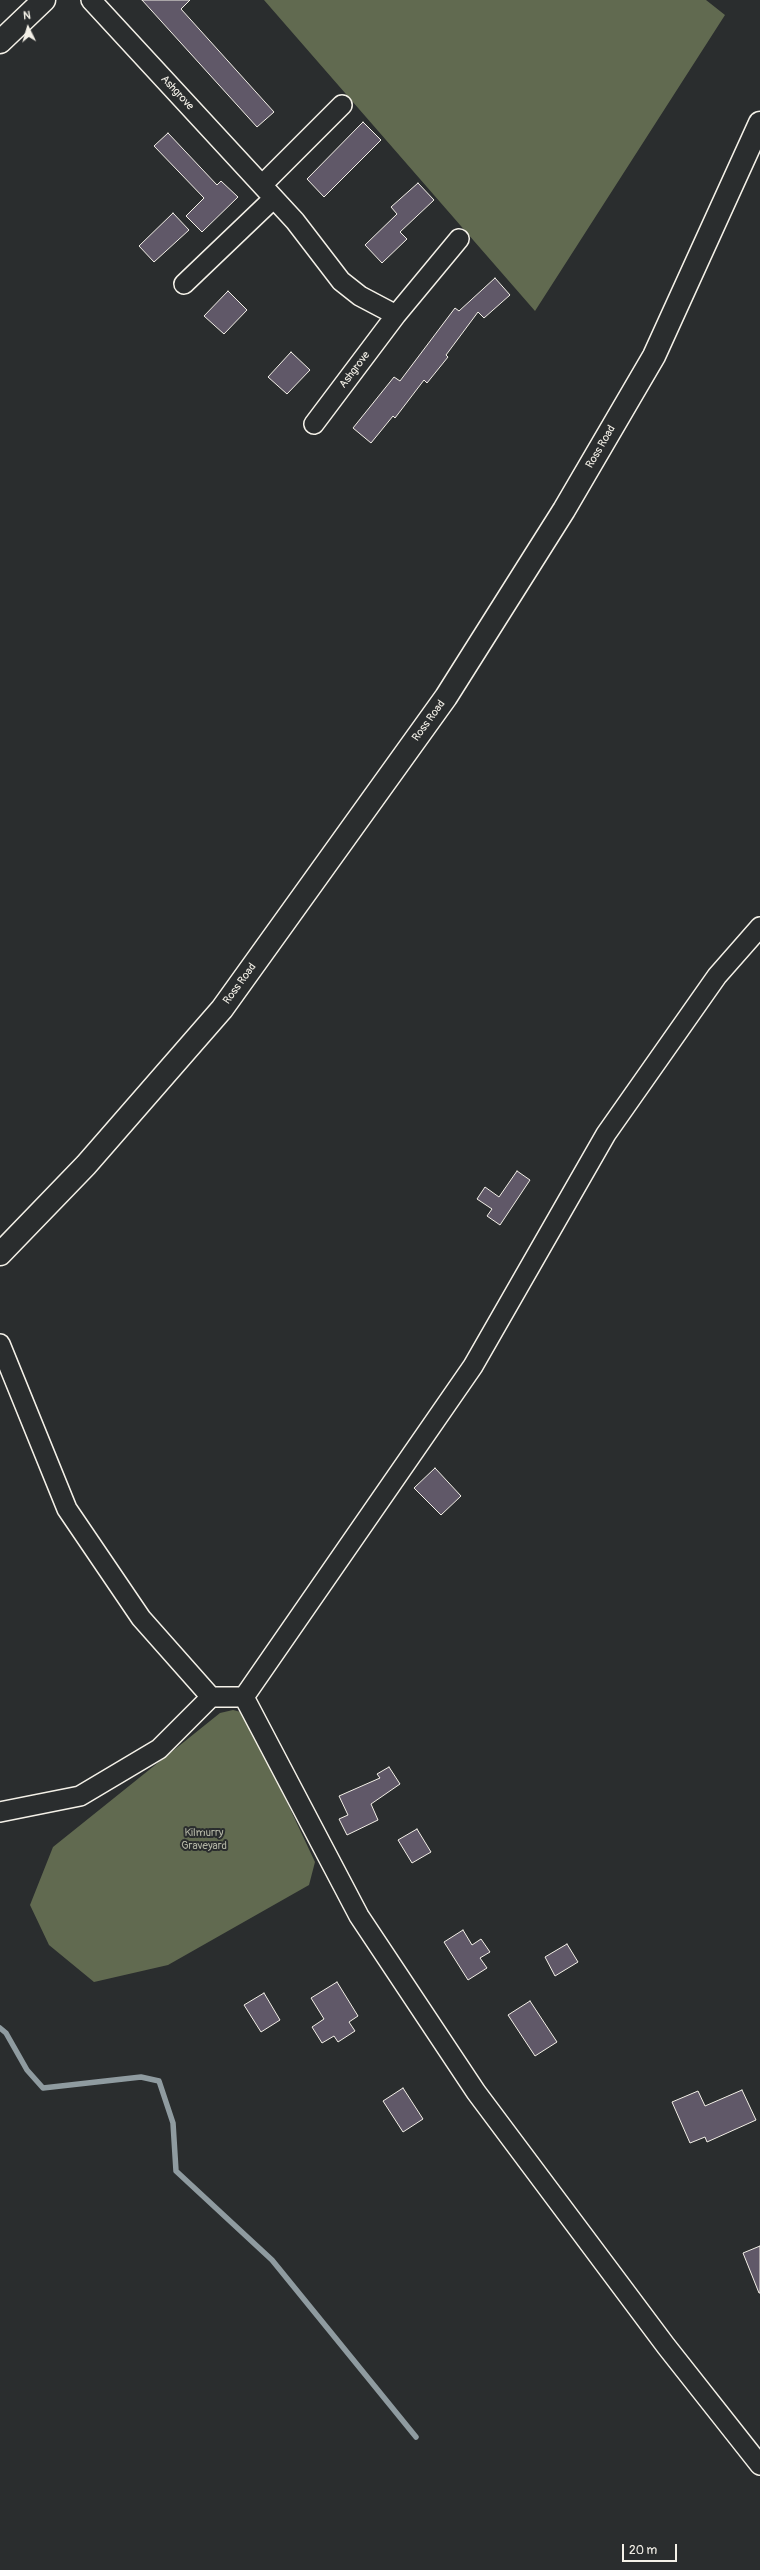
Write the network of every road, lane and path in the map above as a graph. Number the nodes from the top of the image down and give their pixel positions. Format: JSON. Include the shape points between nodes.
{"nodes":[{"id":1,"x":44,"y":0,"type":"edge"},
{"id":2,"x":91,"y":0,"type":"edge"},
{"id":3,"x":0,"y":42,"type":"edge"},
{"id":4,"x":342,"y":105,"type":"dead end"},
{"id":5,"x":760,"y":123,"type":"edge"},
{"id":6,"x":268,"y":192,"type":"junction"},
{"id":7,"x":459,"y":239,"type":"dead end"},
{"id":8,"x":184,"y":284,"type":"dead end"},
{"id":9,"x":396,"y":315,"type":"junction"},
{"id":10,"x":314,"y":424,"type":"dead end"},
{"id":11,"x":760,"y":927,"type":"edge"},
{"id":12,"x":0,"y":1254,"type":"edge"},
{"id":13,"x":0,"y":1344,"type":"edge"},
{"id":14,"x":211,"y":1697,"type":"junction"},
{"id":15,"x":244,"y":1697,"type":"junction"},
{"id":16,"x":0,"y":1812,"type":"edge"},
{"id":17,"x":760,"y":2465,"type":"edge"}],
"edges":[{"from":1,"to":3,"type":"main road"},
{"from":2,"to":6,"type":"street","name":"Ashgrove"},
{"from":4,"to":6,"type":"street"},
{"from":5,"to":12,"type":"main road","name":"Ross Road","via":[[654,356],[564,510],[446,697],[222,1009],[86,1165]]},
{"from":6,"to":8,"type":"street"},
{"from":6,"to":9,"type":"street","name":"Ashgrove","via":[[295,220],[341,281],[360,296]]},
{"from":7,"to":9,"type":"street","name":"Ashgrove"},
{"from":9,"to":10,"type":"street","name":"Ashgrove"},
{"from":11,"to":15,"type":"street","via":[[718,976],[606,1134],[473,1366]]},
{"from":13,"to":14,"type":"street","via":[[67,1509],[141,1618]]},
{"from":14,"to":15,"type":"street"},
{"from":14,"to":16,"type":"street","via":[[159,1749],[80,1796]]},
{"from":15,"to":17,"type":"street","via":[[359,1916],[476,2092],[666,2346]]}]}
